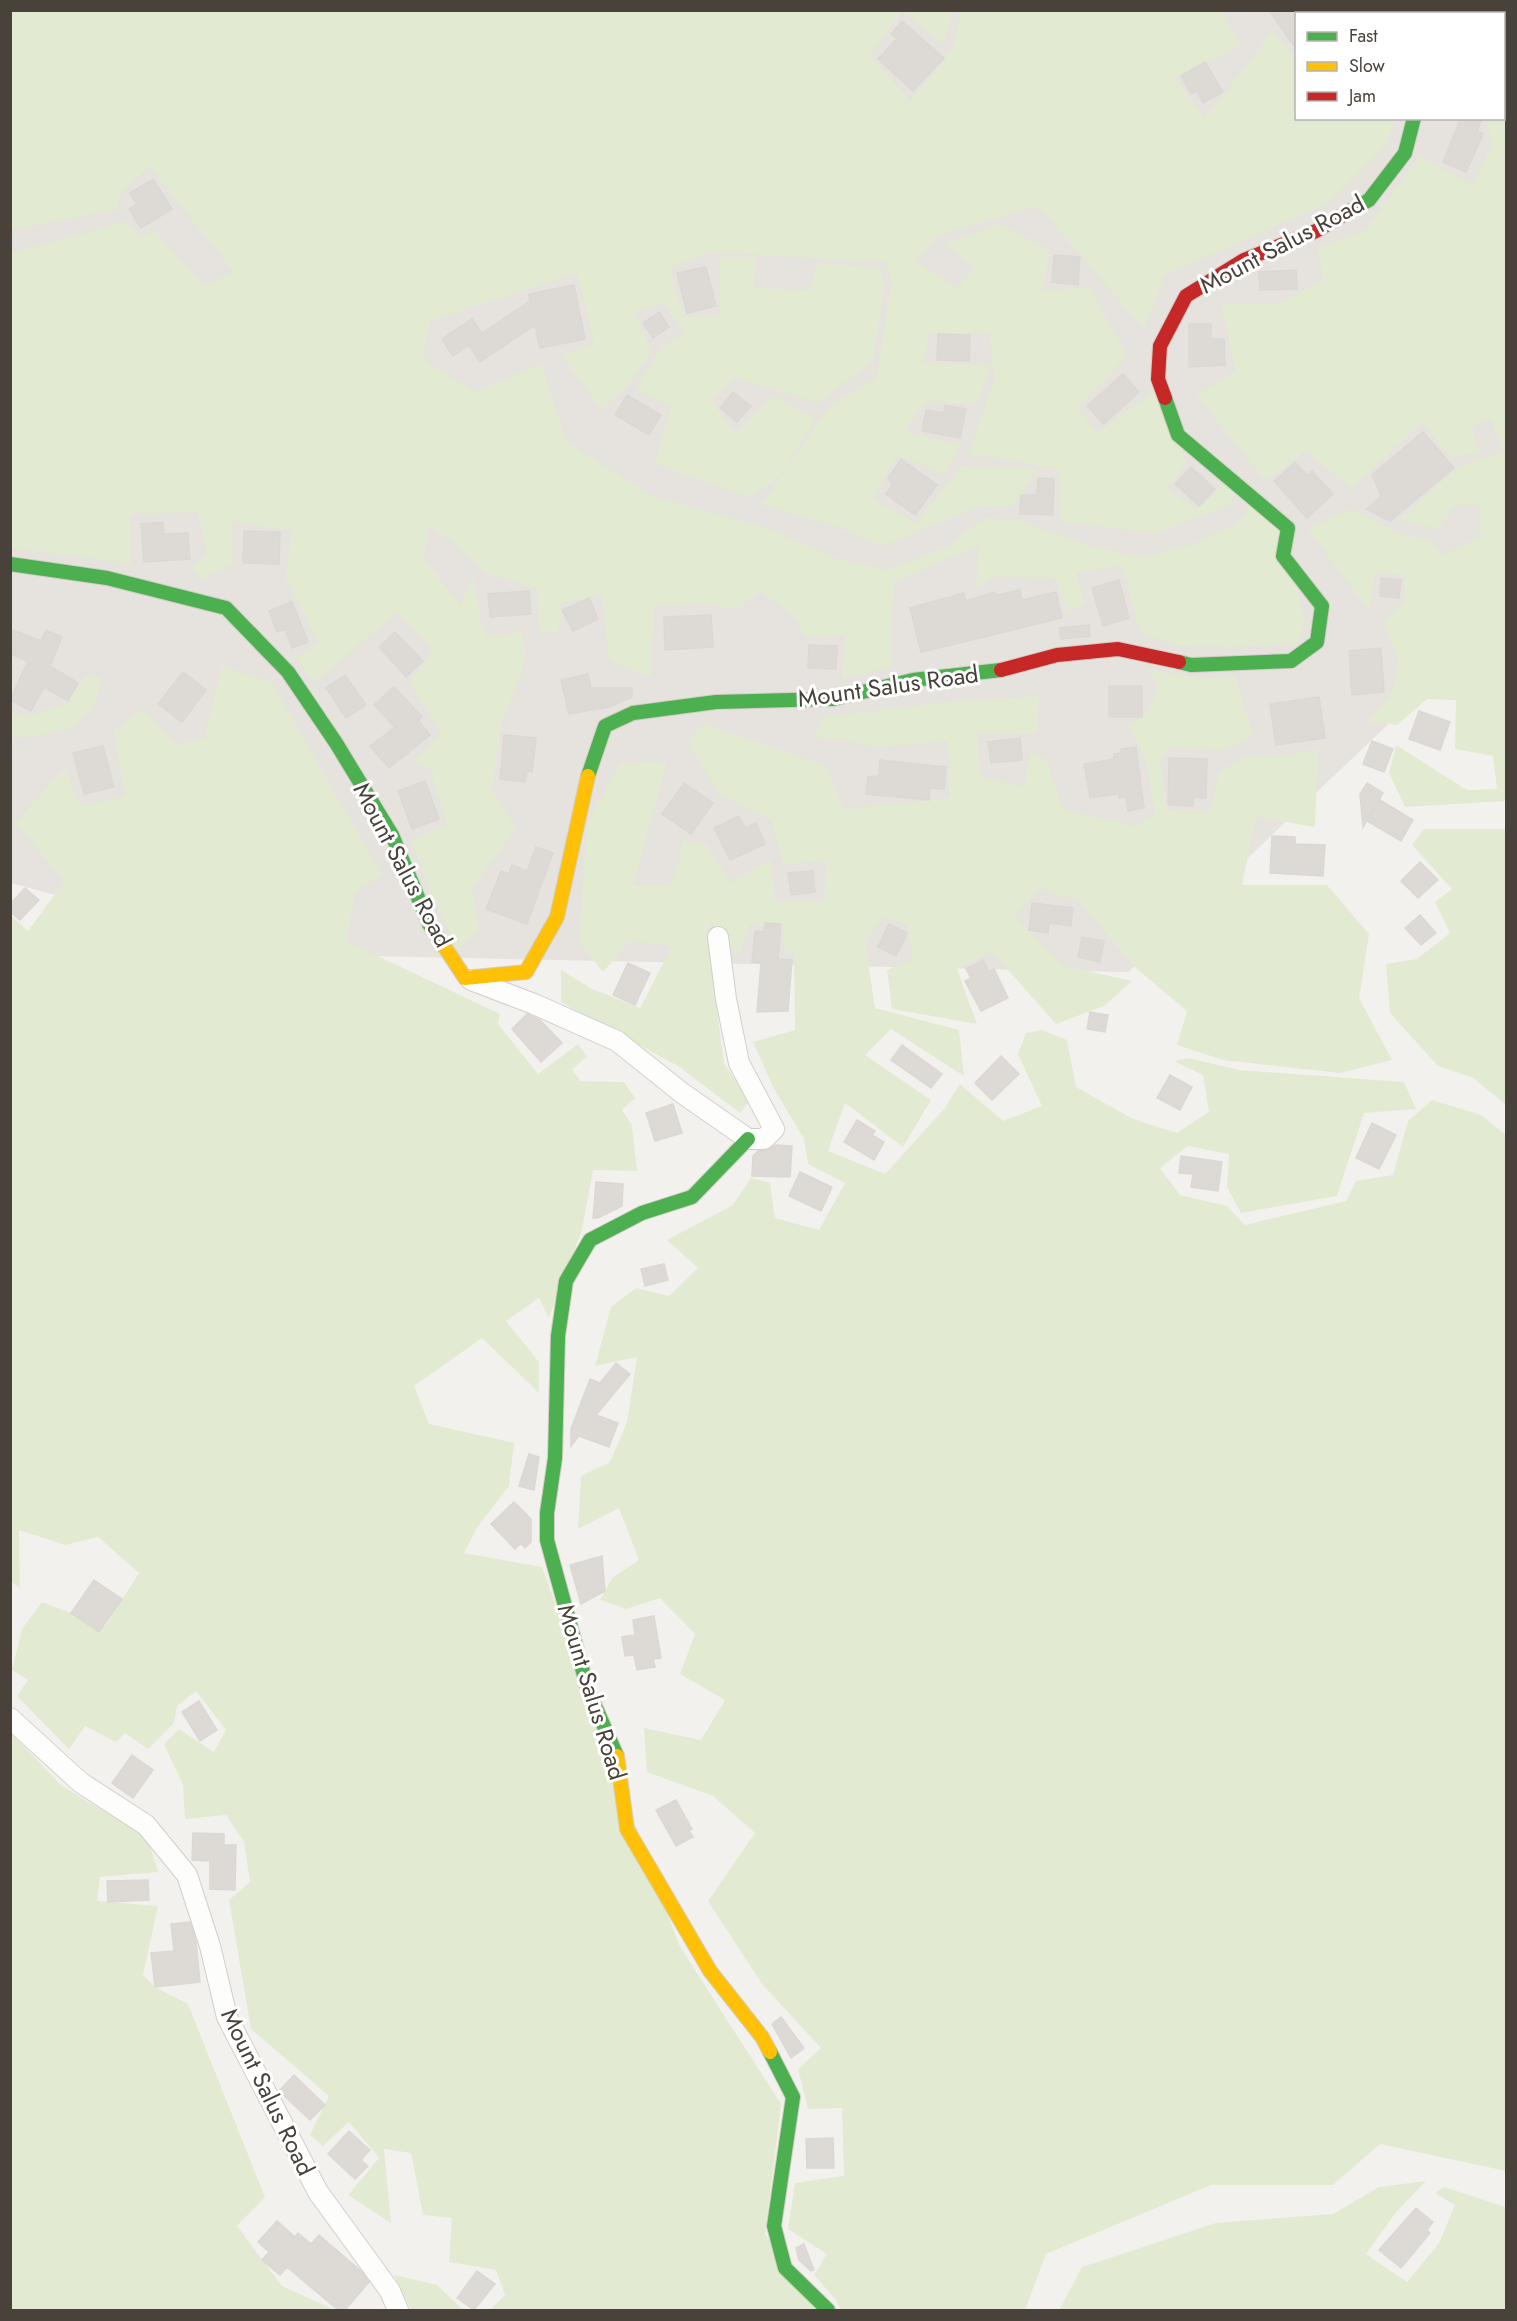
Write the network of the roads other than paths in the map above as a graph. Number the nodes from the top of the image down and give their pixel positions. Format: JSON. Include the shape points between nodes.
{"nodes":[{"id":1,"x":1413,"y":120,"type":"edge"},
{"id":2,"x":10,"y":564,"type":"edge"},
{"id":3,"x":718,"y":937,"type":"dead end"},
{"id":4,"x":465,"y":978,"type":"junction"},
{"id":5,"x":748,"y":1139,"type":"junction"},
{"id":6,"x":10,"y":1718,"type":"edge"},
{"id":7,"x":398,"y":2310,"type":"edge"},
{"id":8,"x":828,"y":2310,"type":"edge"}],
"edges":[{"from":1,"to":4,"type":"street","name":"Mount Salus Road","via":[[1405,153],[1369,200],[1316,231],[1244,260],[1186,296],[1160,346],[1158,379],[1178,435],[1288,528],[1283,556],[1322,606],[1317,642],[1291,661],[1191,665],[1118,649],[1057,655],[988,673],[913,680],[833,699],[716,702],[633,713],[605,726],[585,783],[557,917],[526,972]]},
{"from":2,"to":4,"type":"street","name":"Mount Salus Road","via":[[107,578],[226,608],[288,672],[336,743],[392,835],[429,924]]},
{"from":3,"to":5,"type":"street","via":[[739,1063],[774,1129],[764,1139]]},
{"from":4,"to":5,"type":"street","via":[[617,1041]]},
{"from":5,"to":8,"type":"street","name":"Mount Salus Road","via":[[692,1197],[642,1213],[590,1240],[566,1281],[558,1336],[548,1540],[588,1690],[616,1756],[627,1829],[710,1971],[762,2037],[793,2097],[774,2226],[785,2268]]},
{"from":6,"to":7,"type":"street","name":"Mount Salus Road","via":[[81,1782],[146,1825],[187,1875],[227,2017],[318,2192],[390,2291]]}]}
